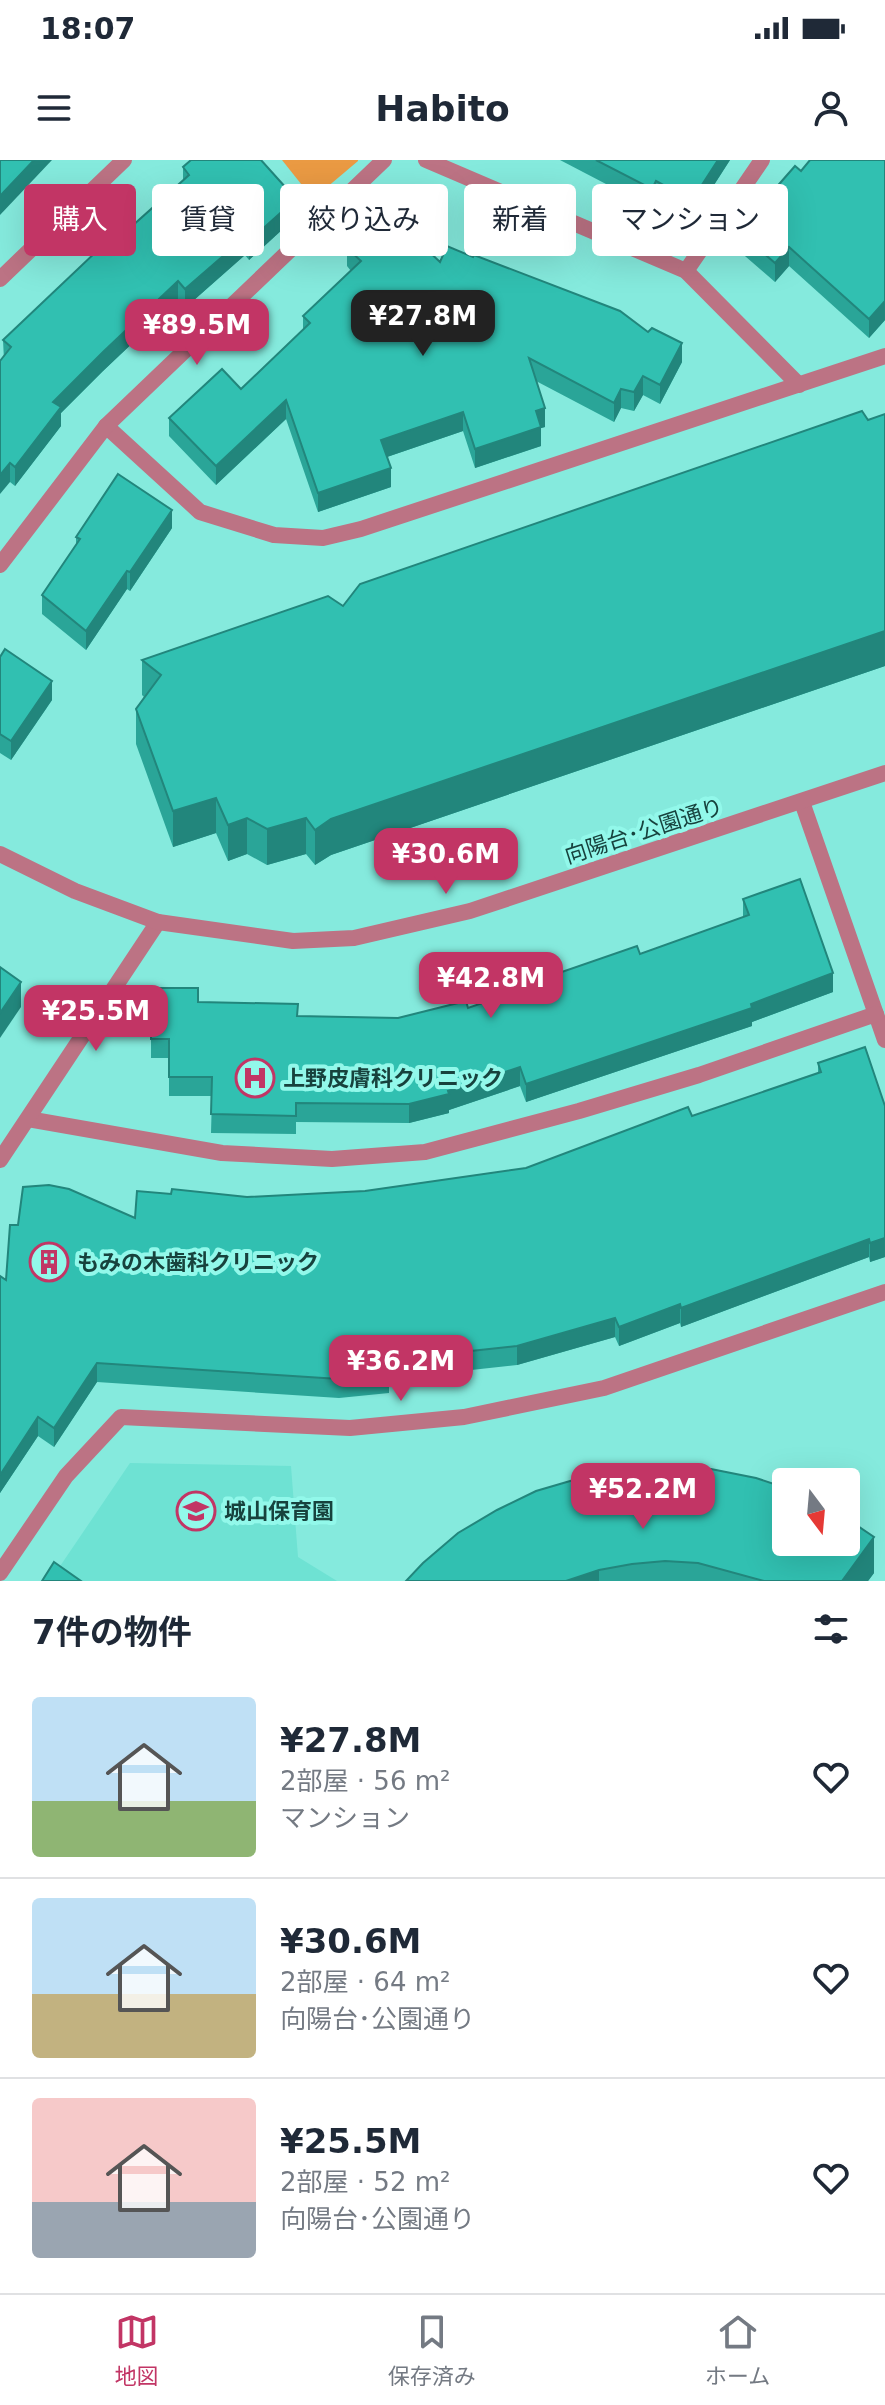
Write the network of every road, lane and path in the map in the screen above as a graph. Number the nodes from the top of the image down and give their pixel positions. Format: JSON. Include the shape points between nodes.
{"nodes":[{"id":1,"x":124,"y":160,"type":"edge"},
{"id":2,"x":384,"y":160,"type":"edge"},
{"id":3,"x":426,"y":160,"type":"edge"},
{"id":4,"x":762,"y":160,"type":"edge"},
{"id":5,"x":686,"y":271,"type":"junction"},
{"id":6,"x":0,"y":279,"type":"edge"},
{"id":7,"x":885,"y":356,"type":"edge"},
{"id":8,"x":799,"y":385,"type":"junction"},
{"id":9,"x":106,"y":426,"type":"junction"},
{"id":10,"x":0,"y":565,"type":"edge"},
{"id":11,"x":885,"y":773,"type":"edge"},
{"id":12,"x":802,"y":802,"type":"junction"},
{"id":13,"x":0,"y":854,"type":"edge"},
{"id":14,"x":158,"y":922,"type":"junction"},
{"id":15,"x":876,"y":1014,"type":"junction"},
{"id":16,"x":885,"y":1040,"type":"edge"},
{"id":17,"x":28,"y":1119,"type":"junction"},
{"id":18,"x":0,"y":1160,"type":"edge"},
{"id":19,"x":885,"y":1292,"type":"edge"},
{"id":20,"x":0,"y":1573,"type":"edge"}],
"edges":[{"from":1,"to":6,"type":"street"},
{"from":2,"to":9,"type":"street"},
{"from":3,"to":5,"type":"street"},
{"from":4,"to":5,"type":"street"},
{"from":5,"to":8,"type":"street"},
{"from":7,"to":8,"type":"street"},
{"from":8,"to":9,"type":"street","via":[[323,538],[274,535],[200,512]]},
{"from":9,"to":10,"type":"street"},
{"from":11,"to":12,"type":"street","name":"向陽台･公園通り"},
{"from":12,"to":14,"type":"street","name":"向陽台･公園通り","via":[[470,911],[354,938],[293,941]]},
{"from":12,"to":15,"type":"street"},
{"from":13,"to":14,"type":"street","name":"向陽台･公園通り","via":[[75,891]]},
{"from":14,"to":17,"type":"street"},
{"from":15,"to":16,"type":"street"},
{"from":15,"to":17,"type":"street","via":[[699,1075],[425,1152],[332,1159],[222,1153]]},
{"from":17,"to":18,"type":"street"},
{"from":19,"to":20,"type":"street","via":[[604,1388],[464,1417],[350,1428],[121,1417],[66,1476]]}]}
